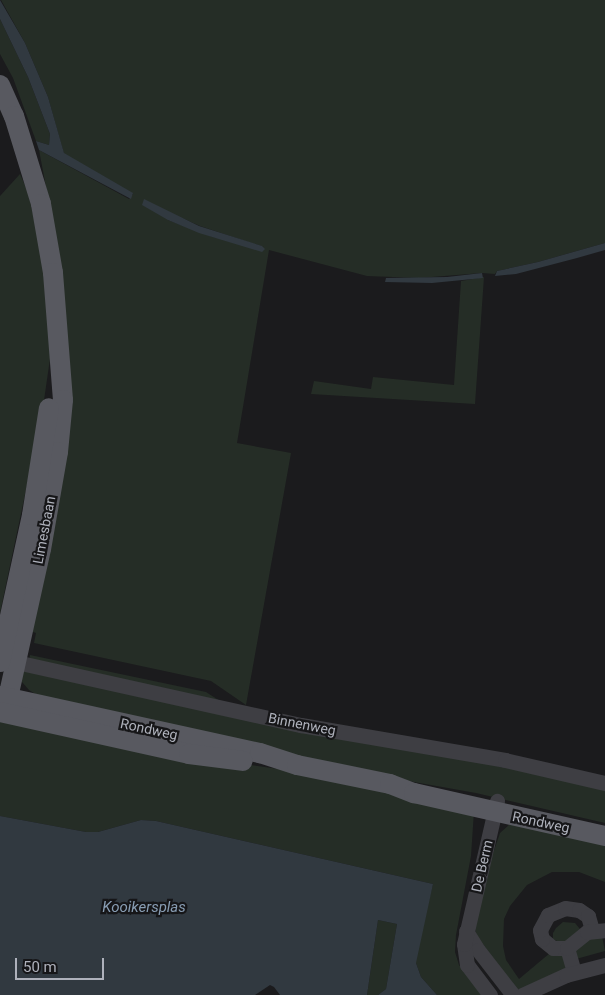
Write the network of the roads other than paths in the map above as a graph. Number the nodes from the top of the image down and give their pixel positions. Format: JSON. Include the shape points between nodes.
{"nodes":[{"id":1,"x":0,"y":85,"type":"edge"},
{"id":2,"x":8,"y":652,"type":"edge"},
{"id":3,"x":2,"y":704,"type":"edge"},
{"id":4,"x":605,"y":783,"type":"edge"},
{"id":5,"x":495,"y":807,"type":"junction"},
{"id":6,"x":605,"y":826,"type":"edge"},
{"id":7,"x":605,"y":836,"type":"edge"},
{"id":8,"x":598,"y":930,"type":"edge"},
{"id":9,"x":466,"y":931,"type":"junction"},
{"id":10,"x":567,"y":948,"type":"junction"},
{"id":11,"x":605,"y":965,"type":"edge"},
{"id":12,"x":574,"y":972,"type":"junction"},
{"id":13,"x":490,"y":995,"type":"edge"},
{"id":14,"x":512,"y":995,"type":"edge"},
{"id":15,"x":522,"y":995,"type":"edge"}],
"edges":[{"from":1,"to":2,"type":"main road","name":"Limesbaan","via":[[14,116],[41,204],[53,274],[63,400],[58,452]]},
{"from":2,"to":3,"type":"main road","name":"Limesbaan"},
{"from":2,"to":4,"type":"street","name":"Binnenweg","via":[[302,725],[505,760]]},
{"from":3,"to":5,"type":"main road","name":"Rondweg","via":[[260,753],[297,765],[390,784],[414,793]]},
{"from":5,"to":6,"type":"main road","name":"Rondweg"},
{"from":5,"to":7,"type":"main road","name":"Rondweg"},
{"from":5,"to":9,"type":"street","name":"De Berm"},
{"from":8,"to":10,"type":"street"},
{"from":8,"to":10,"type":"street","via":[[579,910],[564,908],[548,915],[540,930],[542,939],[554,948]]},
{"from":9,"to":13,"type":"street","name":"De Berm","via":[[465,959]]},
{"from":9,"to":14,"type":"street"},
{"from":10,"to":12,"type":"street"},
{"from":11,"to":12,"type":"street"},
{"from":12,"to":15,"type":"street"}]}
